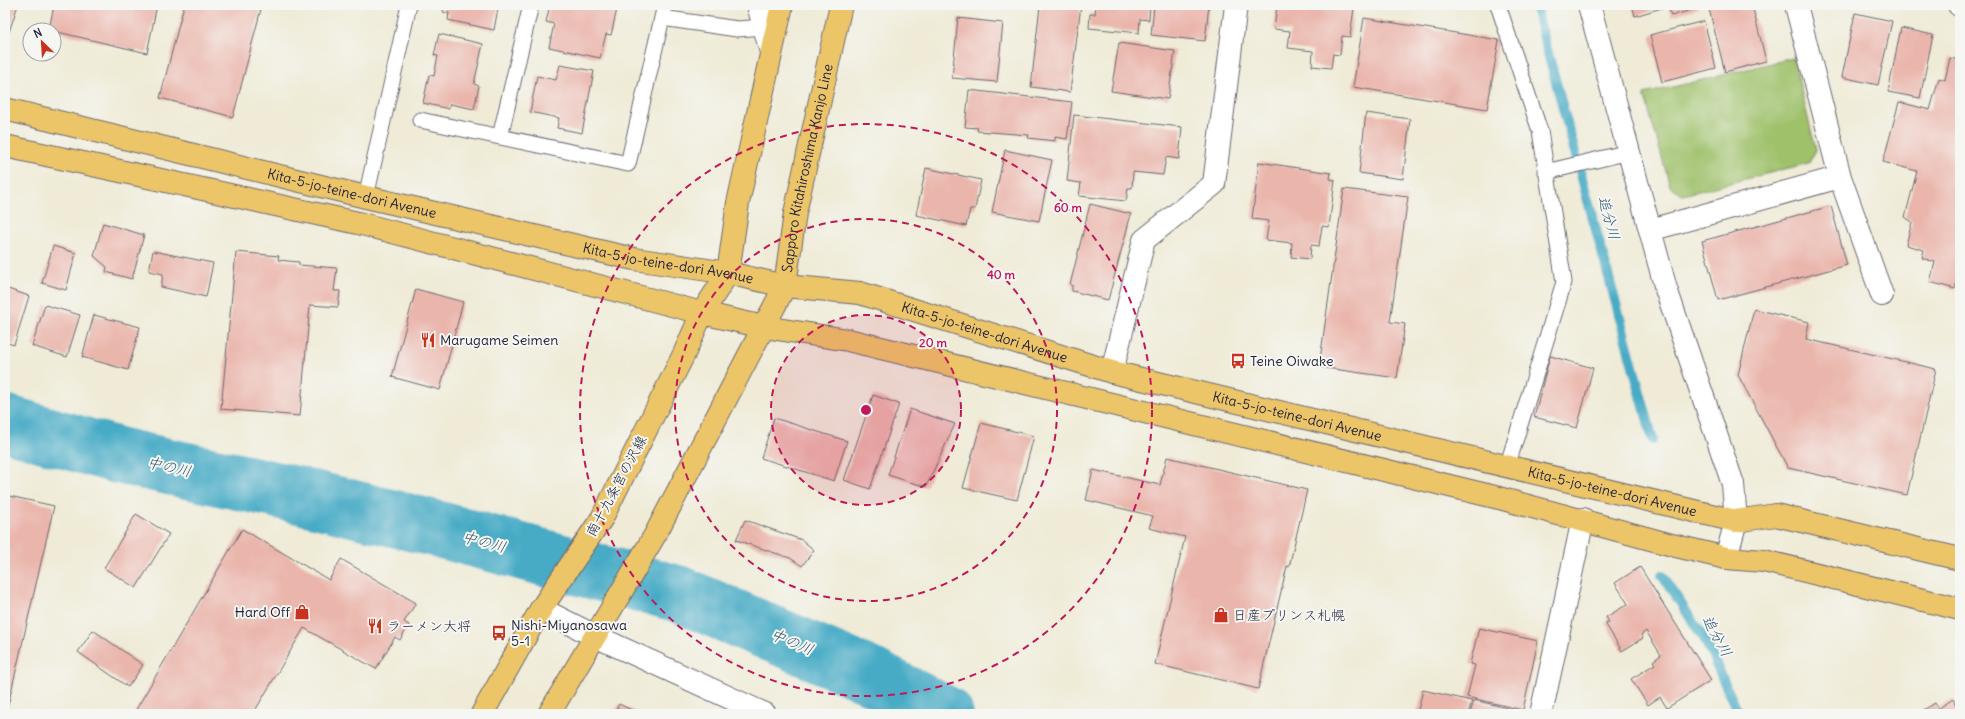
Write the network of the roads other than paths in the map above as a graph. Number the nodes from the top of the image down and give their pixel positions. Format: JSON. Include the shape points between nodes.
{"nodes":[{"id":1,"x":409,"y":5,"type":"edge"},
{"id":2,"x":531,"y":5,"type":"edge"},
{"id":3,"x":758,"y":5,"type":"edge"},
{"id":4,"x":782,"y":5,"type":"edge"},
{"id":5,"x":841,"y":5,"type":"edge"},
{"id":6,"x":1236,"y":5,"type":"edge"},
{"id":7,"x":1498,"y":5,"type":"edge"},
{"id":8,"x":1588,"y":5,"type":"edge"},
{"id":9,"x":1796,"y":5,"type":"edge"},
{"id":10,"x":664,"y":11,"type":"edge"},
{"id":11,"x":765,"y":27,"type":"junction"},
{"id":12,"x":771,"y":52,"type":"junction"},
{"id":13,"x":5,"y":109,"type":"edge"},
{"id":14,"x":420,"y":120,"type":"dead end"},
{"id":15,"x":500,"y":137,"type":"junction"},
{"id":16,"x":5,"y":146,"type":"edge"},
{"id":17,"x":1629,"y":152,"type":"junction"},
{"id":18,"x":1552,"y":171,"type":"junction"},
{"id":19,"x":1840,"y":176,"type":"junction"},
{"id":20,"x":366,"y":197,"type":"junction"},
{"id":21,"x":1650,"y":230,"type":"junction"},
{"id":22,"x":728,"y":273,"type":"junction"},
{"id":23,"x":785,"y":286,"type":"junction"},
{"id":24,"x":1882,"y":295,"type":"dead end"},
{"id":25,"x":702,"y":313,"type":"junction"},
{"id":26,"x":764,"y":326,"type":"junction"},
{"id":27,"x":1112,"y":372,"type":"junction"},
{"id":28,"x":1507,"y":467,"type":"junction"},
{"id":29,"x":1583,"y":519,"type":"junction"},
{"id":30,"x":1736,"y":521,"type":"junction"},
{"id":31,"x":1726,"y":558,"type":"junction"},
{"id":32,"x":1960,"y":559,"type":"edge"},
{"id":33,"x":542,"y":608,"type":"junction"},
{"id":34,"x":1960,"y":609,"type":"edge"},
{"id":35,"x":595,"y":635,"type":"junction"},
{"id":36,"x":482,"y":714,"type":"edge"},
{"id":37,"x":549,"y":714,"type":"edge"},
{"id":38,"x":765,"y":714,"type":"edge"},
{"id":39,"x":1541,"y":714,"type":"edge"}],
"edges":[{"from":1,"to":20,"type":"lane"},
{"from":2,"to":15,"type":"lane"},
{"from":3,"to":11,"type":"street"},
{"from":4,"to":12,"type":"main road"},
{"from":5,"to":23,"type":"main road","name":"Sapporo Kitahiroshima Kanjo Line","via":[[795,213]]},
{"from":6,"to":27,"type":"street","via":[[1214,184],[1144,240]]},
{"from":7,"to":18,"type":"lane"},
{"from":8,"to":17,"type":"street"},
{"from":9,"to":19,"type":"street"},
{"from":10,"to":11,"type":"lane","via":[[736,29]]},
{"from":10,"to":15,"type":"lane","via":[[628,164]]},
{"from":11,"to":12,"type":"street"},
{"from":12,"to":22,"type":"main road","via":[[738,203]]},
{"from":13,"to":20,"type":"main road","name":"Kita-5-jo-teine-dori Avenue"},
{"from":14,"to":15,"type":"lane"},
{"from":16,"to":25,"type":"main road","name":"Kita-5-jo-teine-dori Avenue","via":[[358,223]]},
{"from":17,"to":18,"type":"lane"},
{"from":17,"to":21,"type":"street"},
{"from":18,"to":28,"type":"lane","via":[[1564,282]]},
{"from":19,"to":21,"type":"street"},
{"from":19,"to":24,"type":"street"},
{"from":20,"to":22,"type":"main road","name":"Kita-5-jo-teine-dori Avenue","via":[[634,259]]},
{"from":21,"to":30,"type":"street","via":[[1666,289],[1733,484]]},
{"from":22,"to":23,"type":"main road","name":"Kita-5-jo-teine-dori Avenue"},
{"from":22,"to":25,"type":"main road"},
{"from":23,"to":26,"type":"main road","name":"Sapporo Kitahiroshima Kanjo Line"},
{"from":23,"to":27,"type":"main road","name":"Kita-5-jo-teine-dori Avenue","via":[[860,293]]},
{"from":25,"to":26,"type":"main road","name":"Kita-5-jo-teine-dori Avenue"},
{"from":25,"to":33,"type":"main road","name":"南十九条宮の沢線","via":[[602,518]]},
{"from":26,"to":29,"type":"main road","name":"Kita-5-jo-teine-dori Avenue","via":[[848,340]]},
{"from":26,"to":35,"type":"main road","via":[[655,535]]},
{"from":27,"to":28,"type":"main road","name":"Kita-5-jo-teine-dori Avenue"},
{"from":28,"to":30,"type":"main road","name":"Kita-5-jo-teine-dori Avenue"},
{"from":29,"to":31,"type":"main road","name":"Kita-5-jo-teine-dori Avenue"},
{"from":29,"to":39,"type":"street"},
{"from":30,"to":31,"type":"street"},
{"from":30,"to":32,"type":"main road","name":"Kita-5-jo-teine-dori Avenue","via":[[1776,515]]},
{"from":31,"to":34,"type":"main road","name":"Kita-5-jo-teine-dori Avenue","via":[[1764,561]]},
{"from":33,"to":35,"type":"street"},
{"from":33,"to":36,"type":"main road","name":"南十九条宮の沢線"},
{"from":35,"to":37,"type":"main road"},
{"from":35,"to":38,"type":"street"}]}
